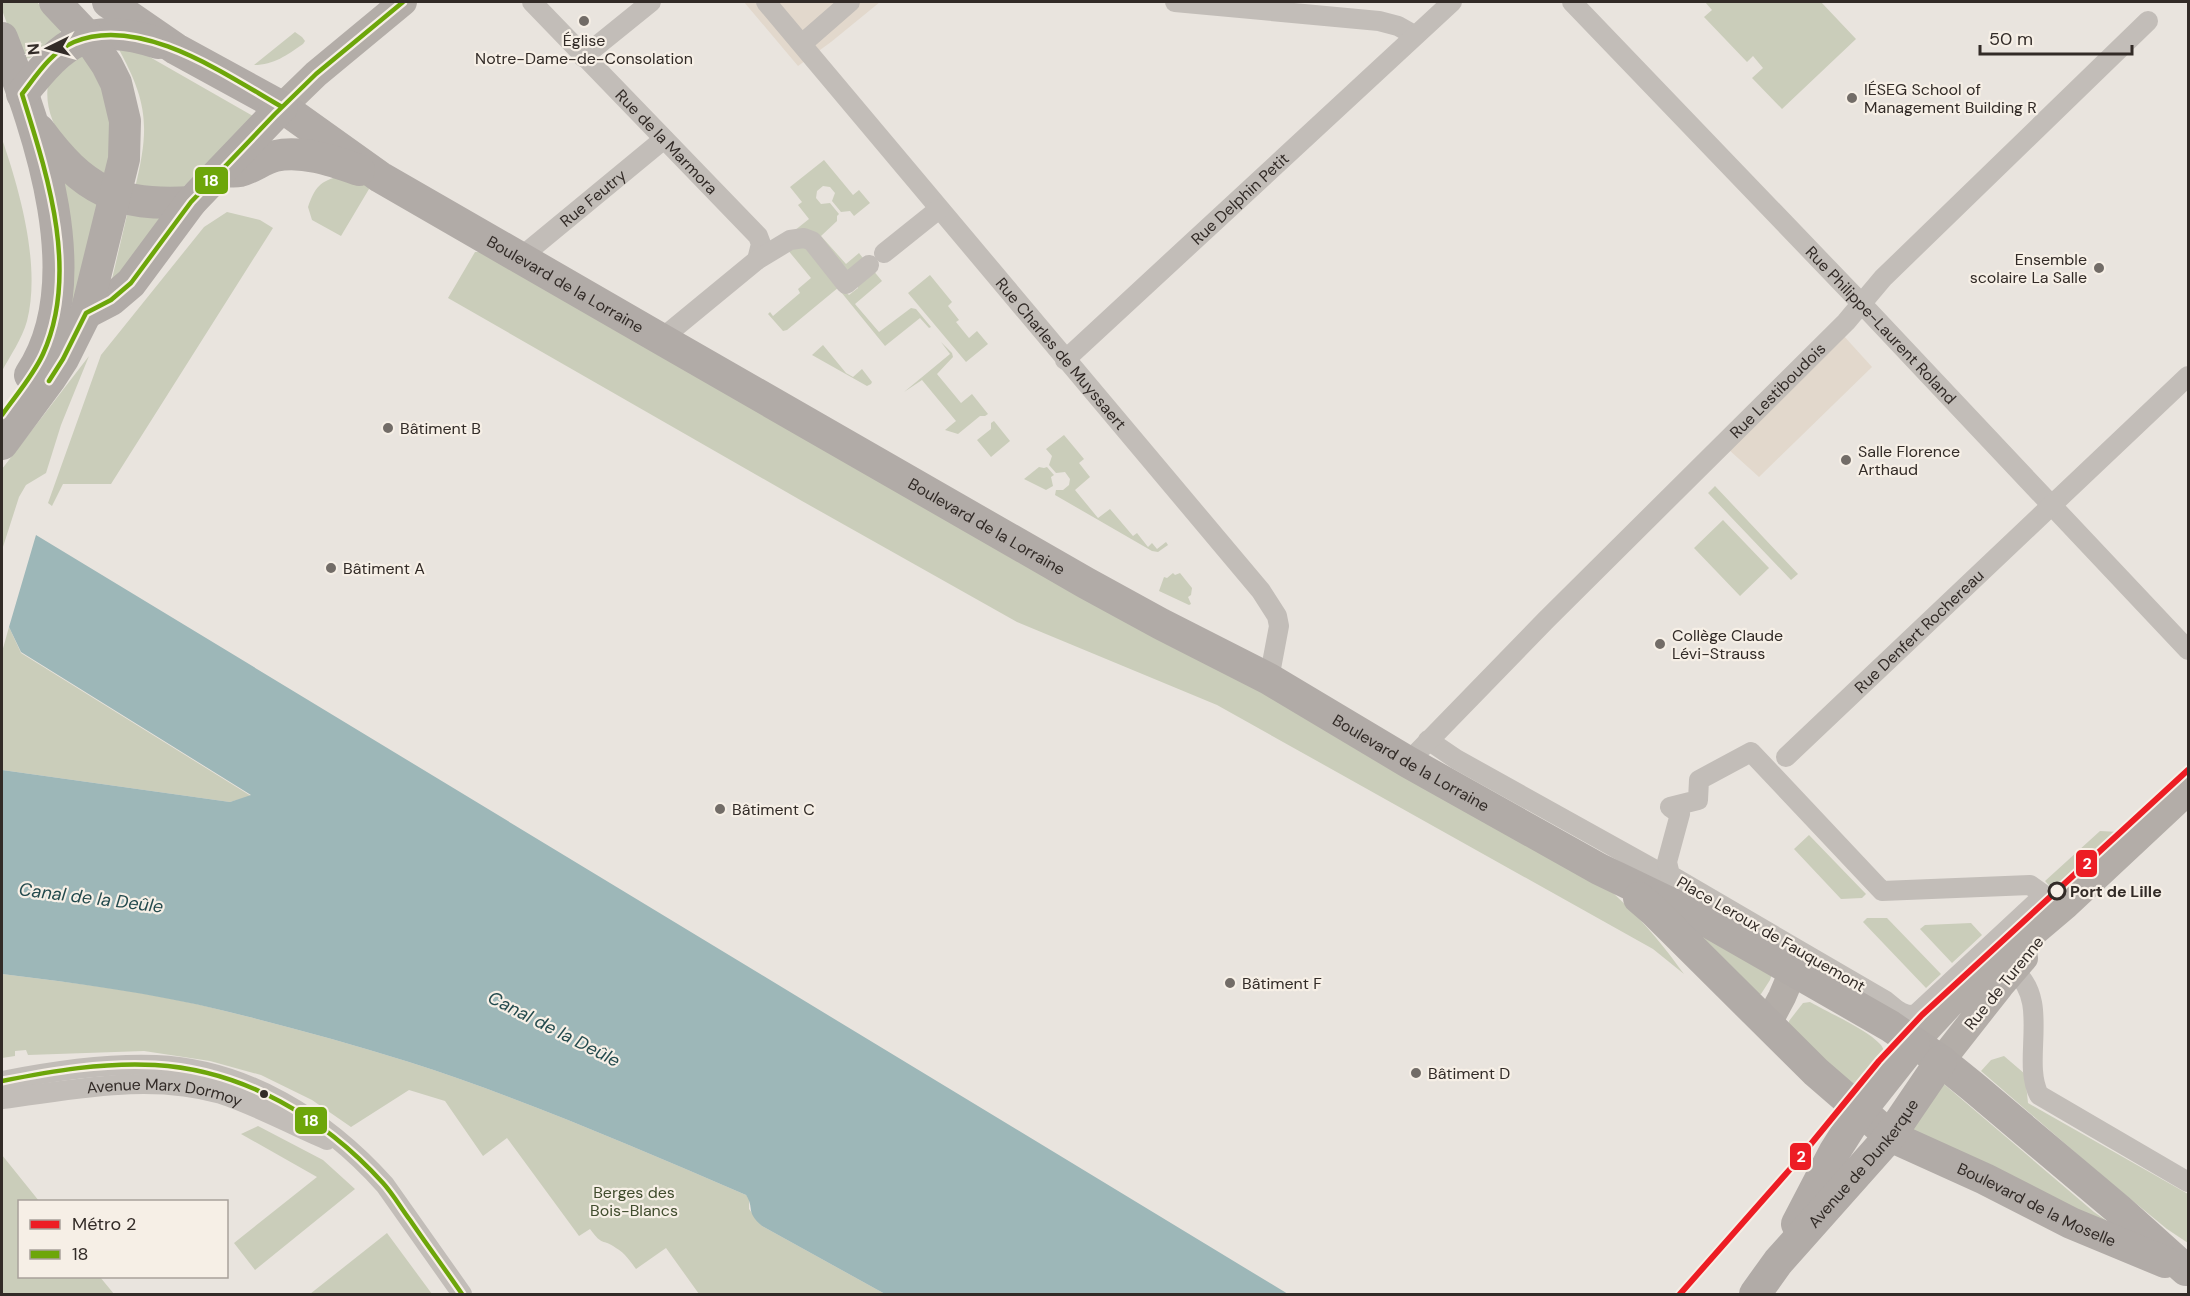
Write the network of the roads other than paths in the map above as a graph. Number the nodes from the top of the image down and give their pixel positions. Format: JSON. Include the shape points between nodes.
{"nodes":[{"id":1,"x":55,"y":2,"type":"edge"},
{"id":2,"x":108,"y":2,"type":"edge"},
{"id":3,"x":403,"y":2,"type":"edge"},
{"id":4,"x":532,"y":2,"type":"edge"},
{"id":5,"x":651,"y":2,"type":"edge"},
{"id":6,"x":766,"y":2,"type":"edge"},
{"id":7,"x":850,"y":2,"type":"edge"},
{"id":8,"x":1175,"y":2,"type":"edge"},
{"id":9,"x":1452,"y":2,"type":"edge"},
{"id":10,"x":1572,"y":2,"type":"edge"},
{"id":11,"x":2148,"y":21,"type":"dead end"},
{"id":12,"x":1414,"y":35,"type":"junction"},
{"id":13,"x":88,"y":37,"type":"junction"},
{"id":14,"x":2,"y":38,"type":"edge"},
{"id":15,"x":803,"y":43,"type":"junction"},
{"id":16,"x":176,"y":49,"type":"junction"},
{"id":17,"x":584,"y":57,"type":"junction"},
{"id":18,"x":26,"y":105,"type":"junction"},
{"id":19,"x":282,"y":107,"type":"junction"},
{"id":20,"x":664,"y":139,"type":"junction"},
{"id":21,"x":221,"y":171,"type":"junction"},
{"id":22,"x":380,"y":177,"type":"junction"},
{"id":23,"x":116,"y":196,"type":"junction"},
{"id":24,"x":191,"y":202,"type":"junction"},
{"id":25,"x":939,"y":209,"type":"junction"},
{"id":26,"x":521,"y":257,"type":"junction"},
{"id":27,"x":758,"y":260,"type":"junction"},
{"id":28,"x":1861,"y":303,"type":"junction"},
{"id":29,"x":86,"y":313,"type":"junction"},
{"id":30,"x":661,"y":339,"type":"junction"},
{"id":31,"x":1065,"y":360,"type":"junction"},
{"id":32,"x":2188,"y":376,"type":"edge"},
{"id":33,"x":2,"y":415,"type":"edge"},
{"id":34,"x":2,"y":444,"type":"edge"},
{"id":35,"x":2051,"y":506,"type":"junction"},
{"id":36,"x":2188,"y":650,"type":"edge"},
{"id":37,"x":1269,"y":679,"type":"junction"},
{"id":38,"x":1418,"y":751,"type":"junction"},
{"id":39,"x":1786,"y":757,"type":"dead end"},
{"id":40,"x":2188,"y":791,"type":"edge"},
{"id":41,"x":1599,"y":869,"type":"junction"},
{"id":42,"x":2066,"y":905,"type":"junction"},
{"id":43,"x":1793,"y":971,"type":"junction"},
{"id":44,"x":1959,"y":971,"type":"joint"},
{"id":45,"x":2014,"y":971,"type":"junction"},
{"id":46,"x":1891,"y":1008,"type":"dead end"},
{"id":47,"x":1767,"y":1025,"type":"junction"},
{"id":48,"x":1914,"y":1043,"type":"junction"},
{"id":49,"x":1941,"y":1061,"type":"junction"},
{"id":50,"x":2,"y":1081,"type":"edge"},
{"id":51,"x":2,"y":1099,"type":"edge"},
{"id":52,"x":1861,"y":1110,"type":"junction"},
{"id":53,"x":1890,"y":1136,"type":"junction"},
{"id":54,"x":351,"y":1150,"type":"junction"},
{"id":55,"x":2188,"y":1182,"type":"edge"},
{"id":56,"x":1778,"y":1262,"type":"junction"},
{"id":57,"x":2187,"y":1271,"type":"edge"},
{"id":58,"x":462,"y":1294,"type":"edge"},
{"id":59,"x":1755,"y":1294,"type":"edge"}],
"edges":[{"from":1,"to":13,"type":"main road"},
{"from":2,"to":16,"type":"main road","name":"Boulevard de la Lorraine"},
{"from":3,"to":19,"type":"main road"},
{"from":4,"to":17,"type":"street","name":"Rue de la Marmora"},
{"from":5,"to":17,"type":"street"},
{"from":6,"to":15,"type":"street","name":"Rue Charles de Muyssaert"},
{"from":7,"to":15,"type":"street"},
{"from":8,"to":12,"type":"street","via":[[1379,21]]},
{"from":9,"to":12,"type":"street","name":"Rue Delphin Petit"},
{"from":10,"to":28,"type":"street","name":"Rue Philippe-Laurent Roland"},
{"from":11,"to":28,"type":"street","name":"Rue Lestiboudois","via":[[1882,278]]},
{"from":12,"to":31,"type":"street","name":"Rue Delphin Petit"},
{"from":13,"to":16,"type":"main road","name":"Boulevard de la Lorraine","via":[[125,34]]},
{"from":13,"to":18,"type":"main road","name":"Boulevard de la Lorraine","via":[[73,42],[47,62]]},
{"from":13,"to":23,"type":"main road","via":[[116,83],[125,121]]},
{"from":14,"to":18,"type":"main road"},
{"from":15,"to":25,"type":"street","name":"Rue Charles de Muyssaert"},
{"from":16,"to":19,"type":"main road","name":"Boulevard de la Lorraine"},
{"from":17,"to":20,"type":"street","name":"Rue de la Marmora"},
{"from":18,"to":23,"type":"main road","via":[[59,157],[84,179]]},
{"from":18,"to":33,"type":"main road","via":[[53,203],[57,296],[45,348]]},
{"from":19,"to":21,"type":"main road"},
{"from":19,"to":22,"type":"main road","name":"Boulevard de la Lorraine"},
{"from":20,"to":26,"type":"street","name":"Rue Feutry"},
{"from":20,"to":27,"type":"street","name":"Rue de la Marmora","via":[[758,236],[762,244]]},
{"from":21,"to":22,"type":"main road","name":"Boulevard de la Lorraine","via":[[240,171],[273,157],[299,155],[338,162]]},
{"from":21,"to":24,"type":"main road"},
{"from":22,"to":26,"type":"main road","name":"Boulevard de la Lorraine"},
{"from":23,"to":24,"type":"main road","via":[[147,203]]},
{"from":23,"to":29,"type":"main road"},
{"from":24,"to":29,"type":"main road","via":[[130,282],[111,300]]},
{"from":25,"to":27,"type":"street","via":[[846,284],[812,241],[804,238],[790,240]]},
{"from":25,"to":31,"type":"street","name":"Rue Charles de Muyssaert"},
{"from":26,"to":30,"type":"main road","name":"Boulevard de la Lorraine"},
{"from":27,"to":30,"type":"street"},
{"from":28,"to":35,"type":"street","name":"Rue Philippe-Laurent Roland"},
{"from":28,"to":38,"type":"street","name":"Rue Lestiboudois"},
{"from":29,"to":34,"type":"main road","via":[[50,380]]},
{"from":30,"to":37,"type":"main road","name":"Boulevard de la Lorraine","via":[[1086,583]]},
{"from":31,"to":37,"type":"street","name":"Rue Charles de Muyssaert","via":[[1262,579],[1279,626]]},
{"from":32,"to":35,"type":"street","name":"Rue Denfert Rochereau"},
{"from":35,"to":36,"type":"street","name":"Rue Philippe-Laurent Roland"},
{"from":35,"to":39,"type":"street","name":"Rue Denfert Rochereau"},
{"from":37,"to":38,"type":"main road","name":"Boulevard de la Lorraine"},
{"from":38,"to":41,"type":"main road","name":"Boulevard de la Lorraine"},
{"from":38,"to":46,"type":"street","name":"Boulevard de la Lorraine","via":[[1456,759],[1740,918]]},
{"from":40,"to":42,"type":"main road","name":"Rue de Turenne"},
{"from":41,"to":43,"type":"main road","name":"Boulevard de la Lorraine","via":[[1705,920]]},
{"from":41,"to":47,"type":"main road","name":"Boulevard de la Lorraine","via":[[1653,911]]},
{"from":42,"to":45,"type":"main road","name":"Rue de Turenne"},
{"from":42,"to":48,"type":"main road","name":"Rue de Turenne","via":[[1951,1003]]},
{"from":43,"to":47,"type":"main road"},
{"from":43,"to":48,"type":"main road","name":"Boulevard de la Lorraine"},
{"from":44,"to":44,"type":"street","name":"Place Leroux de Fauquemont","via":[[1915,1015],[1900,1012],[1670,875],[1667,862],[1680,814],[1670,807],[1698,800],[1699,780],[1751,752],[1882,891],[2030,885],[2044,895]]},
{"from":45,"to":49,"type":"main road","name":"Rue de Turenne"},
{"from":45,"to":55,"type":"street","via":[[2022,978],[2031,1001],[2038,1095]]},
{"from":47,"to":52,"type":"main road","name":"Boulevard de la Lorraine"},
{"from":48,"to":49,"type":"main road","name":"Boulevard de la Moselle"},
{"from":48,"to":52,"type":"main road","name":"Avenue de Dunkerque"},
{"from":49,"to":53,"type":"main road","name":"Avenue de Dunkerque"},
{"from":49,"to":57,"type":"main road","name":"Boulevard de la Moselle"},
{"from":50,"to":54,"type":"street","name":"Avenue Marx Dormoy","via":[[121,1066],[156,1065],[196,1071],[242,1083],[274,1097],[319,1123]]},
{"from":51,"to":54,"type":"street","name":"Avenue Marx Dormoy","via":[[116,1084],[178,1086],[240,1101]]},
{"from":52,"to":53,"type":"main road","name":"Boulevard de la Moselle"},
{"from":52,"to":56,"type":"main road","name":"Avenue de Dunkerque"},
{"from":53,"to":56,"type":"main road","name":"Avenue de Dunkerque"},
{"from":53,"to":57,"type":"main road","name":"Boulevard de la Moselle","via":[[2071,1223]]},
{"from":54,"to":58,"type":"street","name":"Avenue Marx Dormoy","via":[[385,1185]]},
{"from":56,"to":59,"type":"main road","name":"Avenue de Dunkerque"}]}
